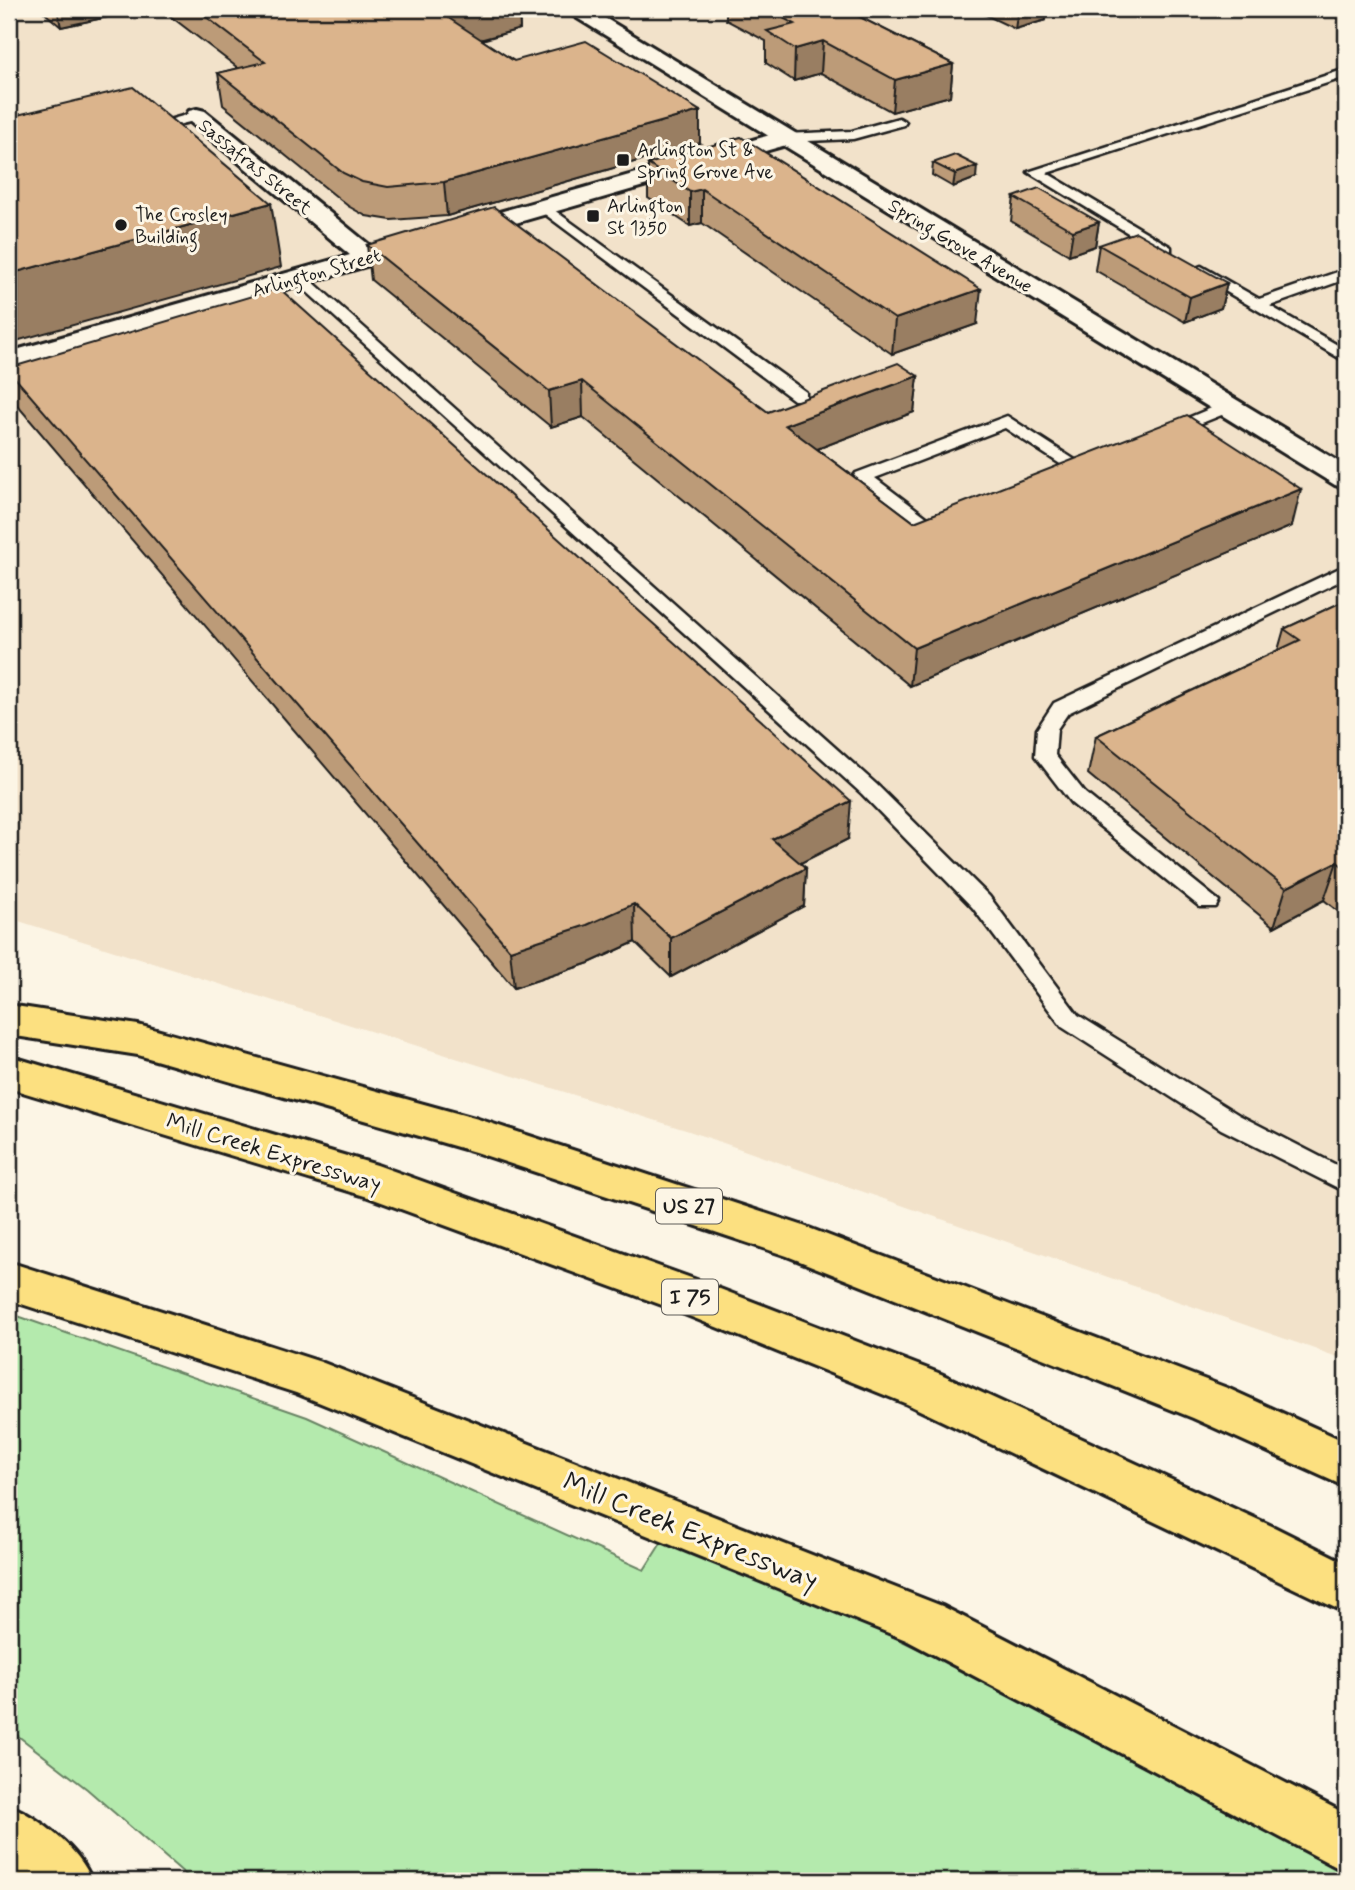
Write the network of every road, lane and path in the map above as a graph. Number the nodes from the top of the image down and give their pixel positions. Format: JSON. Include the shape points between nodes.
{"nodes":[{"id":1,"x":576,"y":9,"type":"edge"},
{"id":2,"x":1346,"y":73,"type":"edge"},
{"id":3,"x":197,"y":116,"type":"joint"},
{"id":4,"x":899,"y":122,"type":"dead end"},
{"id":5,"x":134,"y":132,"type":"edge"},
{"id":6,"x":785,"y":138,"type":"junction"},
{"id":7,"x":543,"y":206,"type":"junction"},
{"id":8,"x":368,"y":257,"type":"junction"},
{"id":9,"x":1346,"y":274,"type":"edge"},
{"id":10,"x":299,"y":277,"type":"junction"},
{"id":11,"x":1256,"y":305,"type":"junction"},
{"id":12,"x":1346,"y":357,"type":"edge"},
{"id":13,"x":9,"y":361,"type":"edge"},
{"id":14,"x":800,"y":396,"type":"dead end"},
{"id":15,"x":1228,"y":406,"type":"junction"},
{"id":16,"x":1151,"y":437,"type":"edge"},
{"id":17,"x":1049,"y":475,"type":"edge"},
{"id":18,"x":1346,"y":479,"type":"edge"},
{"id":19,"x":963,"y":510,"type":"edge"},
{"id":20,"x":1346,"y":571,"type":"edge"},
{"id":21,"x":1208,"y":901,"type":"dead end"},
{"id":22,"x":9,"y":1020,"type":"edge"},
{"id":23,"x":9,"y":1072,"type":"edge"},
{"id":24,"x":1346,"y":1182,"type":"edge"},
{"id":25,"x":9,"y":1281,"type":"edge"},
{"id":26,"x":1346,"y":1465,"type":"edge"},
{"id":27,"x":1346,"y":1589,"type":"edge"},
{"id":28,"x":9,"y":1833,"type":"edge"},
{"id":29,"x":1346,"y":1844,"type":"edge"},
{"id":30,"x":64,"y":1881,"type":"edge"}],
"edges":[{"from":1,"to":6,"type":"street","name":"Spring Grove Avenue"},
{"from":2,"to":11,"type":"lane","via":[[1035,172]]},
{"from":3,"to":5,"type":"lane","name":"Sassafras Street"},
{"from":3,"to":8,"type":"street","name":"Sassafras Street"},
{"from":4,"to":6,"type":"lane","via":[[853,135]]},
{"from":6,"to":7,"type":"street","name":"Arlington Street"},
{"from":6,"to":15,"type":"street","name":"Spring Grove Avenue"},
{"from":7,"to":8,"type":"street","name":"Arlington Street"},
{"from":7,"to":14,"type":"lane"},
{"from":8,"to":10,"type":"street","name":"Arlington Street"},
{"from":9,"to":11,"type":"lane"},
{"from":10,"to":13,"type":"street","name":"Arlington Street"},
{"from":10,"to":24,"type":"lane","via":[[869,789],[981,902],[1070,1021],[1230,1122]]},
{"from":11,"to":12,"type":"lane"},
{"from":15,"to":16,"type":"lane"},
{"from":15,"to":18,"type":"street","name":"Spring Grove Avenue"},
{"from":17,"to":19,"type":"lane","via":[[1080,463],[1007,421],[862,477],[926,525]]},
{"from":20,"to":21,"type":"lane","via":[[1061,708],[1047,729],[1045,756],[1078,798]]},
{"from":22,"to":26,"type":"highway","number":"US 27","via":[[138,1040],[504,1144],[801,1243],[1210,1403]]},
{"from":23,"to":27,"type":"highway","name":"Mill Creek Expressway","number":"I 75","via":[[377,1182],[678,1292],[924,1389]]},
{"from":25,"to":29,"type":"highway","name":"Mill Creek Expressway","via":[[305,1376],[923,1623]]},
{"from":28,"to":30,"type":"highway"}]}
